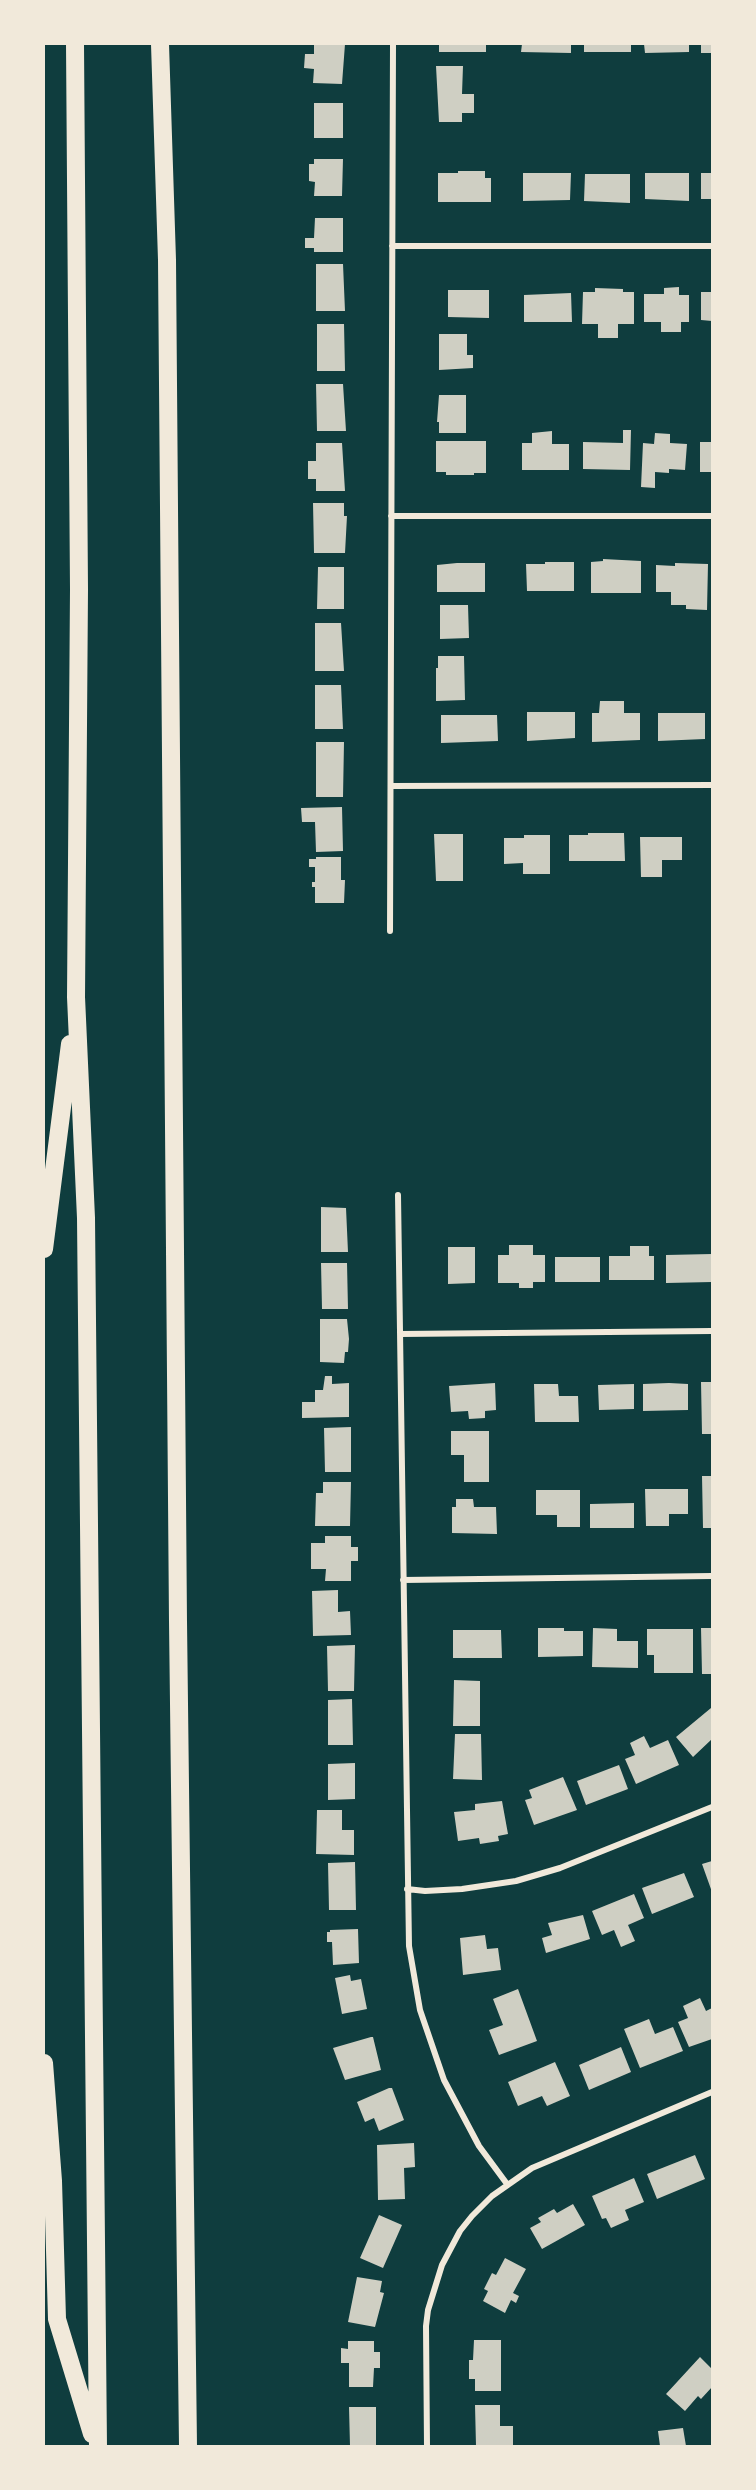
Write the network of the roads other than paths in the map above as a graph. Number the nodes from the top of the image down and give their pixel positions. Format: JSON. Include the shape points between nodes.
{"nodes":[{"id":1,"x":75,"y":44,"type":"edge"},
{"id":2,"x":160,"y":44,"type":"edge"},
{"id":3,"x":393,"y":44,"type":"edge"},
{"id":4,"x":392,"y":246,"type":"junction"},
{"id":5,"x":712,"y":246,"type":"edge"},
{"id":6,"x":391,"y":516,"type":"junction"},
{"id":7,"x":712,"y":516,"type":"edge"},
{"id":8,"x":712,"y":785,"type":"edge"},
{"id":9,"x":391,"y":786,"type":"junction"},
{"id":10,"x":390,"y":931,"type":"dead end"},
{"id":11,"x":76,"y":997,"type":"junction"},
{"id":12,"x":398,"y":1195,"type":"dead end"},
{"id":13,"x":44,"y":1249,"type":"edge"},
{"id":14,"x":712,"y":1331,"type":"edge"},
{"id":15,"x":400,"y":1334,"type":"junction"},
{"id":16,"x":712,"y":1576,"type":"edge"},
{"id":17,"x":403,"y":1580,"type":"junction"},
{"id":18,"x":712,"y":1807,"type":"edge"},
{"id":19,"x":407,"y":1889,"type":"junction"},
{"id":20,"x":44,"y":2063,"type":"edge"},
{"id":21,"x":712,"y":2092,"type":"edge"},
{"id":22,"x":507,"y":2184,"type":"junction"},
{"id":23,"x":97,"y":2446,"type":"edge"},
{"id":24,"x":188,"y":2446,"type":"edge"},
{"id":25,"x":427,"y":2446,"type":"edge"}],
"edges":[{"from":1,"to":11,"type":"highway","via":[[79,588]]},
{"from":2,"to":24,"type":"highway","via":[[167,272]]},
{"from":3,"to":4,"type":"street"},
{"from":4,"to":5,"type":"street"},
{"from":4,"to":6,"type":"street"},
{"from":6,"to":7,"type":"street"},
{"from":6,"to":9,"type":"street"},
{"from":8,"to":9,"type":"street"},
{"from":9,"to":10,"type":"street"},
{"from":11,"to":13,"type":"highway"},
{"from":11,"to":23,"type":"highway","via":[[86,1218]]},
{"from":12,"to":15,"type":"street"},
{"from":14,"to":15,"type":"street"},
{"from":15,"to":17,"type":"street"},
{"from":16,"to":17,"type":"street"},
{"from":17,"to":19,"type":"street"},
{"from":18,"to":19,"type":"street","via":[[560,1868],[516,1881],[462,1889]]},
{"from":19,"to":22,"type":"street","via":[[412,1972],[430,2046],[464,2122]]},
{"from":20,"to":23,"type":"highway","via":[[57,2319]]},
{"from":21,"to":22,"type":"street","via":[[544,2162]]},
{"from":22,"to":25,"type":"street","via":[[460,2231],[432,2292],[426,2326]]}]}
